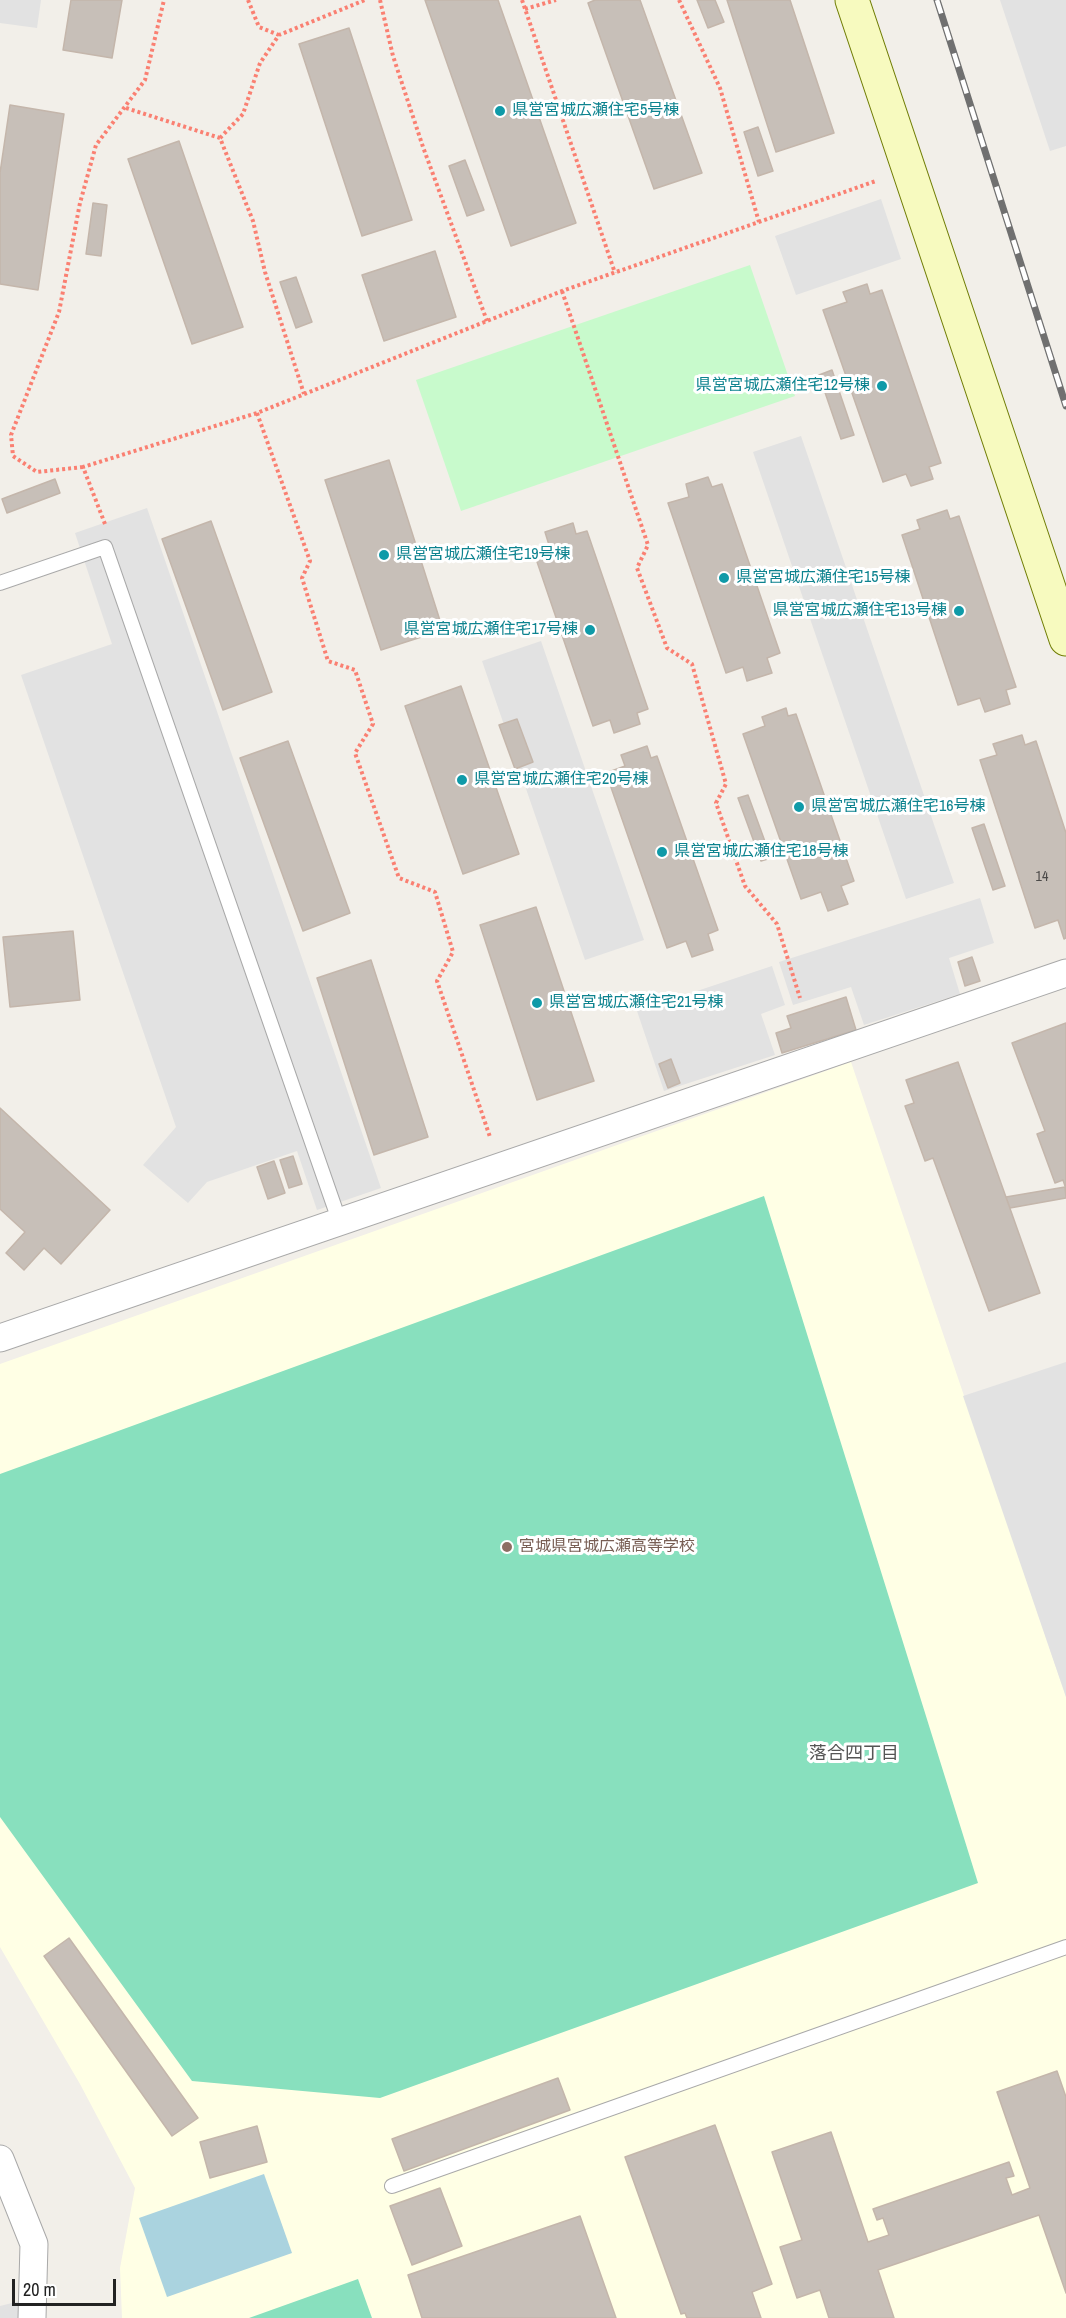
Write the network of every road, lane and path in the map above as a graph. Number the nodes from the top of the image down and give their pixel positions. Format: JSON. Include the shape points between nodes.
{"nodes":[{"id":1,"x":164,"y":0,"type":"edge"},
{"id":2,"x":248,"y":0,"type":"edge"},
{"id":3,"x":365,"y":0,"type":"edge"},
{"id":4,"x":380,"y":0,"type":"edge"},
{"id":5,"x":522,"y":0,"type":"edge"},
{"id":6,"x":556,"y":0,"type":"edge"},
{"id":7,"x":679,"y":0,"type":"edge"},
{"id":8,"x":852,"y":0,"type":"edge"},
{"id":9,"x":525,"y":9,"type":"junction"},
{"id":10,"x":279,"y":35,"type":"junction"},
{"id":11,"x":126,"y":108,"type":"junction"},
{"id":12,"x":220,"y":138,"type":"junction"},
{"id":13,"x":880,"y":179,"type":"dead end"},
{"id":14,"x":759,"y":222,"type":"junction"},
{"id":15,"x":615,"y":273,"type":"junction"},
{"id":16,"x":562,"y":291,"type":"junction"},
{"id":17,"x":487,"y":321,"type":"junction"},
{"id":18,"x":304,"y":394,"type":"junction"},
{"id":19,"x":257,"y":413,"type":"junction"},
{"id":20,"x":83,"y":467,"type":"junction"},
{"id":21,"x":105,"y":547,"type":"junction"},
{"id":22,"x":0,"y":583,"type":"edge"},
{"id":23,"x":1066,"y":639,"type":"edge"},
{"id":24,"x":1066,"y":973,"type":"edge"},
{"id":25,"x":800,"y":998,"type":"dead end"},
{"id":26,"x":500,"y":1166,"type":"junction"},
{"id":27,"x":339,"y":1221,"type":"junction"},
{"id":28,"x":0,"y":1338,"type":"edge"},
{"id":29,"x":1066,"y":1947,"type":"edge"},
{"id":30,"x":0,"y":2159,"type":"edge"},
{"id":31,"x":392,"y":2186,"type":"dead end"},
{"id":32,"x":32,"y":2318,"type":"edge"}],
"edges":[{"from":1,"to":11,"type":"path","via":[[145,80]]},
{"from":2,"to":10,"type":"path","via":[[260,27]]},
{"from":3,"to":10,"type":"path"},
{"from":4,"to":17,"type":"path","via":[[393,56],[423,147]]},
{"from":5,"to":9,"type":"path"},
{"from":6,"to":9,"type":"path"},
{"from":7,"to":14,"type":"path","via":[[720,88]]},
{"from":8,"to":23,"type":"street"},
{"from":9,"to":15,"type":"path"},
{"from":10,"to":12,"type":"path","via":[[260,63],[243,114]]},
{"from":11,"to":12,"type":"path"},
{"from":11,"to":20,"type":"path","via":[[96,145],[80,202],[59,312],[11,435],[13,456],[37,472]]},
{"from":12,"to":18,"type":"path","via":[[253,221]]},
{"from":13,"to":14,"type":"path"},
{"from":14,"to":15,"type":"path"},
{"from":15,"to":16,"type":"path"},
{"from":16,"to":17,"type":"path"},
{"from":16,"to":25,"type":"path","via":[[648,545],[638,568],[667,648],[692,664],[726,784],[716,803],[745,886],[777,924]]},
{"from":17,"to":18,"type":"path"},
{"from":18,"to":19,"type":"path"},
{"from":19,"to":20,"type":"path"},
{"from":19,"to":26,"type":"path","via":[[310,561],[302,578],[328,661],[355,670],[373,724],[355,753],[399,878],[435,892],[453,952],[437,981]]},
{"from":20,"to":21,"type":"path","via":[[109,533]]},
{"from":21,"to":22,"type":"lane"},
{"from":21,"to":27,"type":"lane"},
{"from":24,"to":26,"type":"street"},
{"from":26,"to":27,"type":"street"},
{"from":27,"to":28,"type":"street"},
{"from":29,"to":31,"type":"lane"},
{"from":30,"to":32,"type":"street","via":[[34,2244]]}]}
